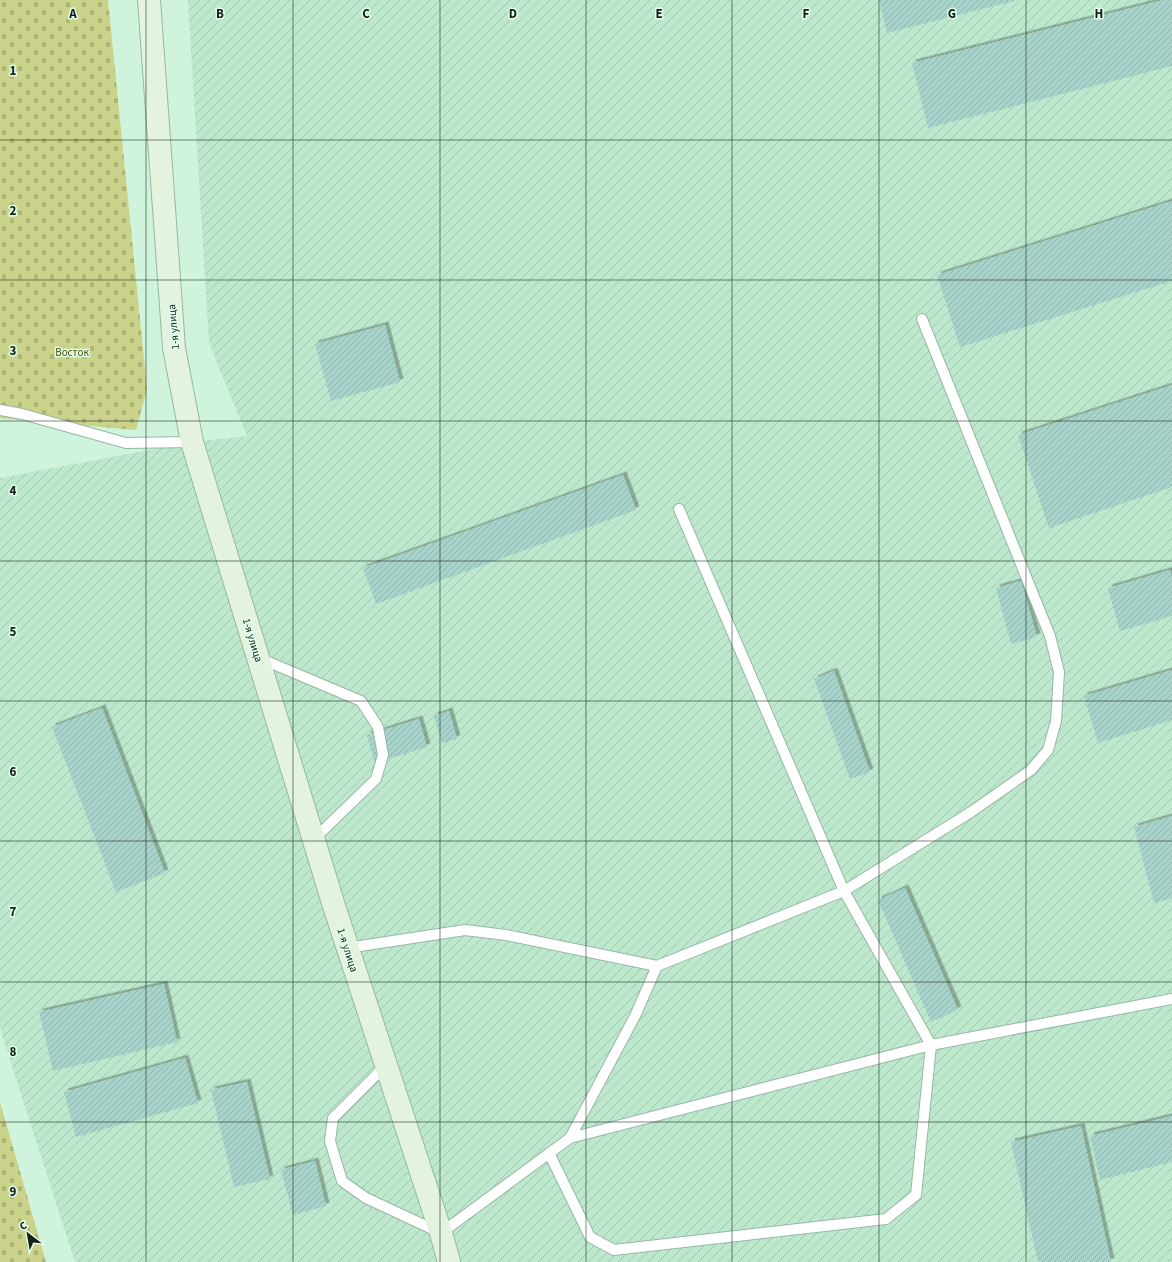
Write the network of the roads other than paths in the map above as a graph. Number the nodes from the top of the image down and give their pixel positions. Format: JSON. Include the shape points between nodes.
{"nodes":[{"id":1,"x":148,"y":0,"type":"edge"},
{"id":2,"x":922,"y":319,"type":"dead end"},
{"id":3,"x":0,"y":410,"type":"edge"},
{"id":4,"x":192,"y":442,"type":"junction"},
{"id":5,"x":679,"y":509,"type":"dead end"},
{"id":6,"x":258,"y":657,"type":"junction"},
{"id":7,"x":313,"y":840,"type":"junction"},
{"id":8,"x":844,"y":891,"type":"junction"},
{"id":9,"x":347,"y":948,"type":"junction"},
{"id":10,"x":658,"y":966,"type":"junction"},
{"id":11,"x":1172,"y":999,"type":"edge"},
{"id":12,"x":931,"y":1045,"type":"junction"},
{"id":13,"x":386,"y":1065,"type":"junction"},
{"id":14,"x":570,"y":1138,"type":"junction"},
{"id":15,"x":549,"y":1153,"type":"junction"},
{"id":16,"x":441,"y":1233,"type":"junction"},
{"id":17,"x":449,"y":1262,"type":"edge"}],
"edges":[{"from":1,"to":4,"type":"main road","name":"1-я улица","via":[[174,348]]},
{"from":2,"to":8,"type":"lane","via":[[1050,636],[1059,672],[1056,721],[1048,750],[1031,770],[971,812]]},
{"from":3,"to":4,"type":"lane","via":[[126,443]]},
{"from":4,"to":6,"type":"main road","name":"1-я улица"},
{"from":5,"to":8,"type":"lane"},
{"from":6,"to":7,"type":"main road","name":"1-я улица"},
{"from":6,"to":7,"type":"lane","via":[[361,701],[378,727],[383,755],[376,779]]},
{"from":7,"to":9,"type":"main road","name":"1-я улица"},
{"from":8,"to":10,"type":"lane"},
{"from":8,"to":12,"type":"lane"},
{"from":9,"to":10,"type":"lane","via":[[465,930],[506,935]]},
{"from":9,"to":13,"type":"main road","name":"1-я улица"},
{"from":10,"to":14,"type":"lane","via":[[635,1016]]},
{"from":11,"to":12,"type":"lane"},
{"from":12,"to":14,"type":"lane"},
{"from":12,"to":15,"type":"lane","via":[[916,1195],[886,1219],[614,1250],[590,1237]]},
{"from":13,"to":16,"type":"main road","name":"1-я улица"},
{"from":13,"to":16,"type":"lane","via":[[333,1118],[330,1141],[342,1181],[366,1198]]},
{"from":14,"to":15,"type":"lane"},
{"from":15,"to":16,"type":"lane"},
{"from":16,"to":17,"type":"main road","name":"1-я улица"}]}
